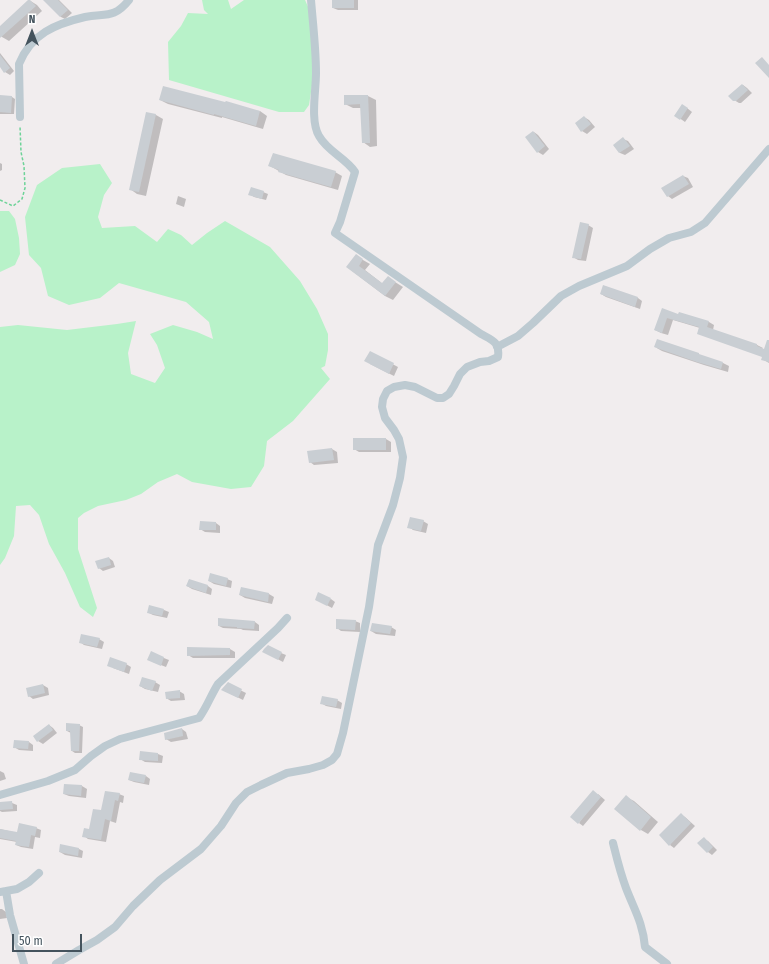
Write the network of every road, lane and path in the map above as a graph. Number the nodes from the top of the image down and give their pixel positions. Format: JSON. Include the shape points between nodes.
{"nodes":[{"id":1,"x":129,"y":0,"type":"edge"},
{"id":2,"x":311,"y":0,"type":"edge"},
{"id":3,"x":20,"y":117,"type":"joint"},
{"id":4,"x":769,"y":149,"type":"edge"},
{"id":5,"x":0,"y":200,"type":"edge"},
{"id":6,"x":497,"y":347,"type":"junction"},
{"id":7,"x":287,"y":618,"type":"dead end"},
{"id":8,"x":0,"y":795,"type":"edge"},
{"id":9,"x":613,"y":843,"type":"dead end"},
{"id":10,"x":39,"y":873,"type":"dead end"},
{"id":11,"x":3,"y":891,"type":"edge"},
{"id":12,"x":24,"y":964,"type":"edge"},
{"id":13,"x":56,"y":964,"type":"edge"},
{"id":14,"x":667,"y":964,"type":"edge"}],
"edges":[{"from":1,"to":3,"type":"street","via":[[110,15],[86,17],[50,28],[35,39],[22,56],[20,64]]},
{"from":2,"to":6,"type":"street","via":[[316,73],[314,122],[318,136],[355,172],[335,233],[494,341]]},
{"from":3,"to":5,"type":"path","via":[[25,188],[22,198],[13,206]]},
{"from":4,"to":6,"type":"street","via":[[705,223],[691,232],[669,238],[627,266],[561,296],[518,336]]},
{"from":6,"to":13,"type":"street","via":[[498,357],[467,367],[449,394],[443,398],[436,398],[415,387],[405,385],[394,386],[383,399],[385,418],[399,439],[402,464],[393,505],[378,544],[369,607],[337,754],[323,765],[287,773],[247,792],[201,849],[160,880],[115,927]]},
{"from":7,"to":8,"type":"street","via":[[218,684],[199,718],[120,739],[105,746],[76,770]]},
{"from":9,"to":14,"type":"street","via":[[618,864],[639,918],[645,947]]},
{"from":10,"to":11,"type":"street","via":[[17,889]]},
{"from":11,"to":12,"type":"street"}]}
